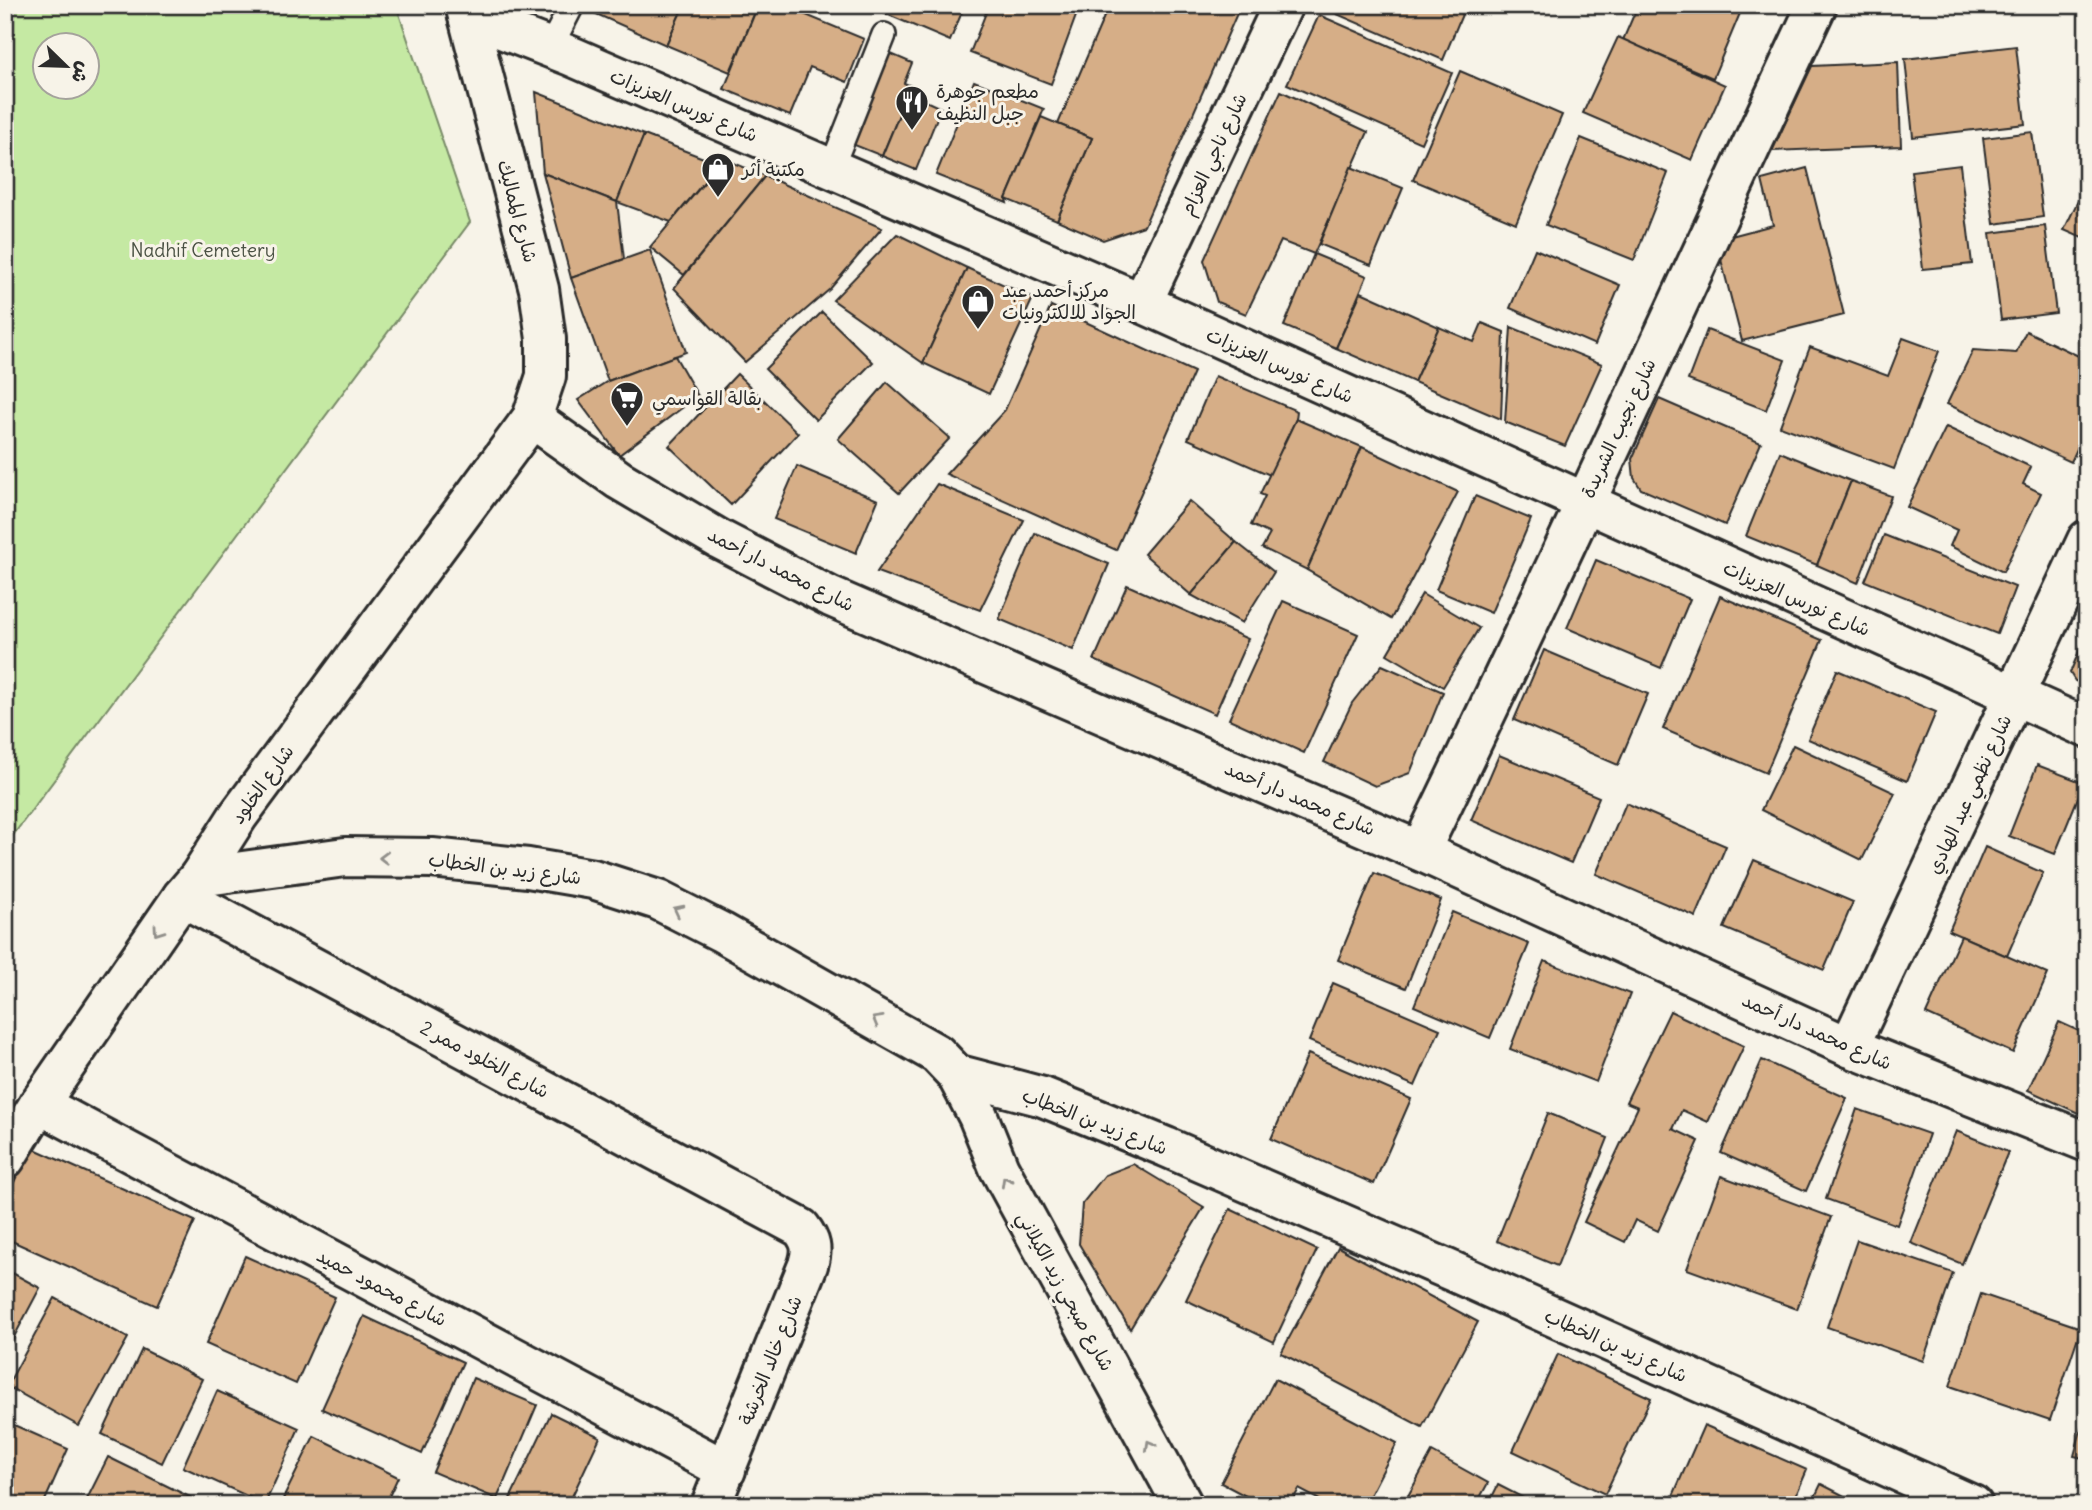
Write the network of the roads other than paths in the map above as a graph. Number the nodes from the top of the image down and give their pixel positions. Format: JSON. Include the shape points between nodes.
{"nodes":[{"id":1,"x":572,"y":5,"type":"edge"},
{"id":2,"x":1283,"y":5,"type":"edge"},
{"id":3,"x":1817,"y":5,"type":"edge"},
{"id":4,"x":466,"y":10,"type":"edge"},
{"id":5,"x":884,"y":35,"type":"dead end"},
{"id":6,"x":550,"y":48,"type":"junction"},
{"id":7,"x":831,"y":169,"type":"junction"},
{"id":8,"x":1142,"y":303,"type":"junction"},
{"id":9,"x":532,"y":418,"type":"junction"},
{"id":10,"x":1583,"y":502,"type":"junction"},
{"id":11,"x":2087,"y":540,"type":"edge"},
{"id":12,"x":2016,"y":695,"type":"junction"},
{"id":13,"x":2087,"y":728,"type":"edge"},
{"id":14,"x":1420,"y":851,"type":"junction"},
{"id":15,"x":190,"y":887,"type":"junction"},
{"id":16,"x":1849,"y":1048,"type":"junction"},
{"id":17,"x":946,"y":1064,"type":"junction"},
{"id":18,"x":39,"y":1104,"type":"junction"},
{"id":19,"x":2087,"y":1142,"type":"edge"},
{"id":20,"x":5,"y":1159,"type":"edge"},
{"id":21,"x":789,"y":1222,"type":"joint"},
{"id":22,"x":726,"y":1470,"type":"junction"},
{"id":23,"x":711,"y":1505,"type":"edge"},
{"id":24,"x":1183,"y":1505,"type":"edge"},
{"id":25,"x":1973,"y":1505,"type":"edge"}],
"edges":[{"from":1,"to":6,"type":"lane"},
{"from":2,"to":8,"type":"street","name":"شارع ناجي العزام"},
{"from":3,"to":10,"type":"street","name":"شارع نجيب الشريدة"},
{"from":4,"to":6,"type":"street","name":"شارع نورس العزيزات"},
{"from":4,"to":9,"type":"street","name":"شارع المماليك","via":[[539,289],[546,376]]},
{"from":5,"to":7,"type":"lane"},
{"from":6,"to":7,"type":"street","name":"شارع نورس العزيزات"},
{"from":7,"to":8,"type":"street","name":"شارع نورس العزيزات"},
{"from":8,"to":10,"type":"street","name":"شارع نورس العزيزات"},
{"from":9,"to":14,"type":"street","name":"شارع محمد دار أحمد","via":[[619,480],[831,597]]},
{"from":9,"to":15,"type":"street","name":"شارع الخلود"},
{"from":10,"to":12,"type":"street","name":"شارع نورس العزيزات"},
{"from":10,"to":14,"type":"street","name":"شارع نجيب الشريدة"},
{"from":11,"to":12,"type":"street","name":"شارع نظمي عبد الهادي"},
{"from":12,"to":13,"type":"street","name":"شارع نورس العزيزات"},
{"from":12,"to":16,"type":"street","name":"شارع نظمي عبد الهادي"},
{"from":14,"to":16,"type":"street","name":"شارع محمد دار أحمد"},
{"from":17,"to":15,"type":"street","name":"شارع زيد بن الخطاب","one_way":true,"via":[[721,932],[658,900],[593,879],[432,859],[345,857]]},
{"from":15,"to":18,"type":"street","name":"شارع الخلود","one_way":true},
{"from":15,"to":21,"type":"street","name":"شارع الخلود ممر 2"},
{"from":16,"to":19,"type":"street","name":"شارع محمد دار أحمد"},
{"from":24,"to":17,"type":"street","name":"شارع صبحي زيد الكيلاني","one_way":true,"via":[[999,1168],[978,1116]]},
{"from":17,"to":25,"type":"street","name":"شارع زيد بن الخطاب","via":[[1166,1147]]},
{"from":18,"to":20,"type":"street","name":"شارع الخلود"},
{"from":18,"to":22,"type":"street","name":"شارع محمود حميد"},
{"from":21,"to":22,"type":"street","name":"شارع خالد الخرشة","via":[[801,1228],[812,1252]]},
{"from":22,"to":23,"type":"street","name":"شارع خالد الخرشة"}]}
